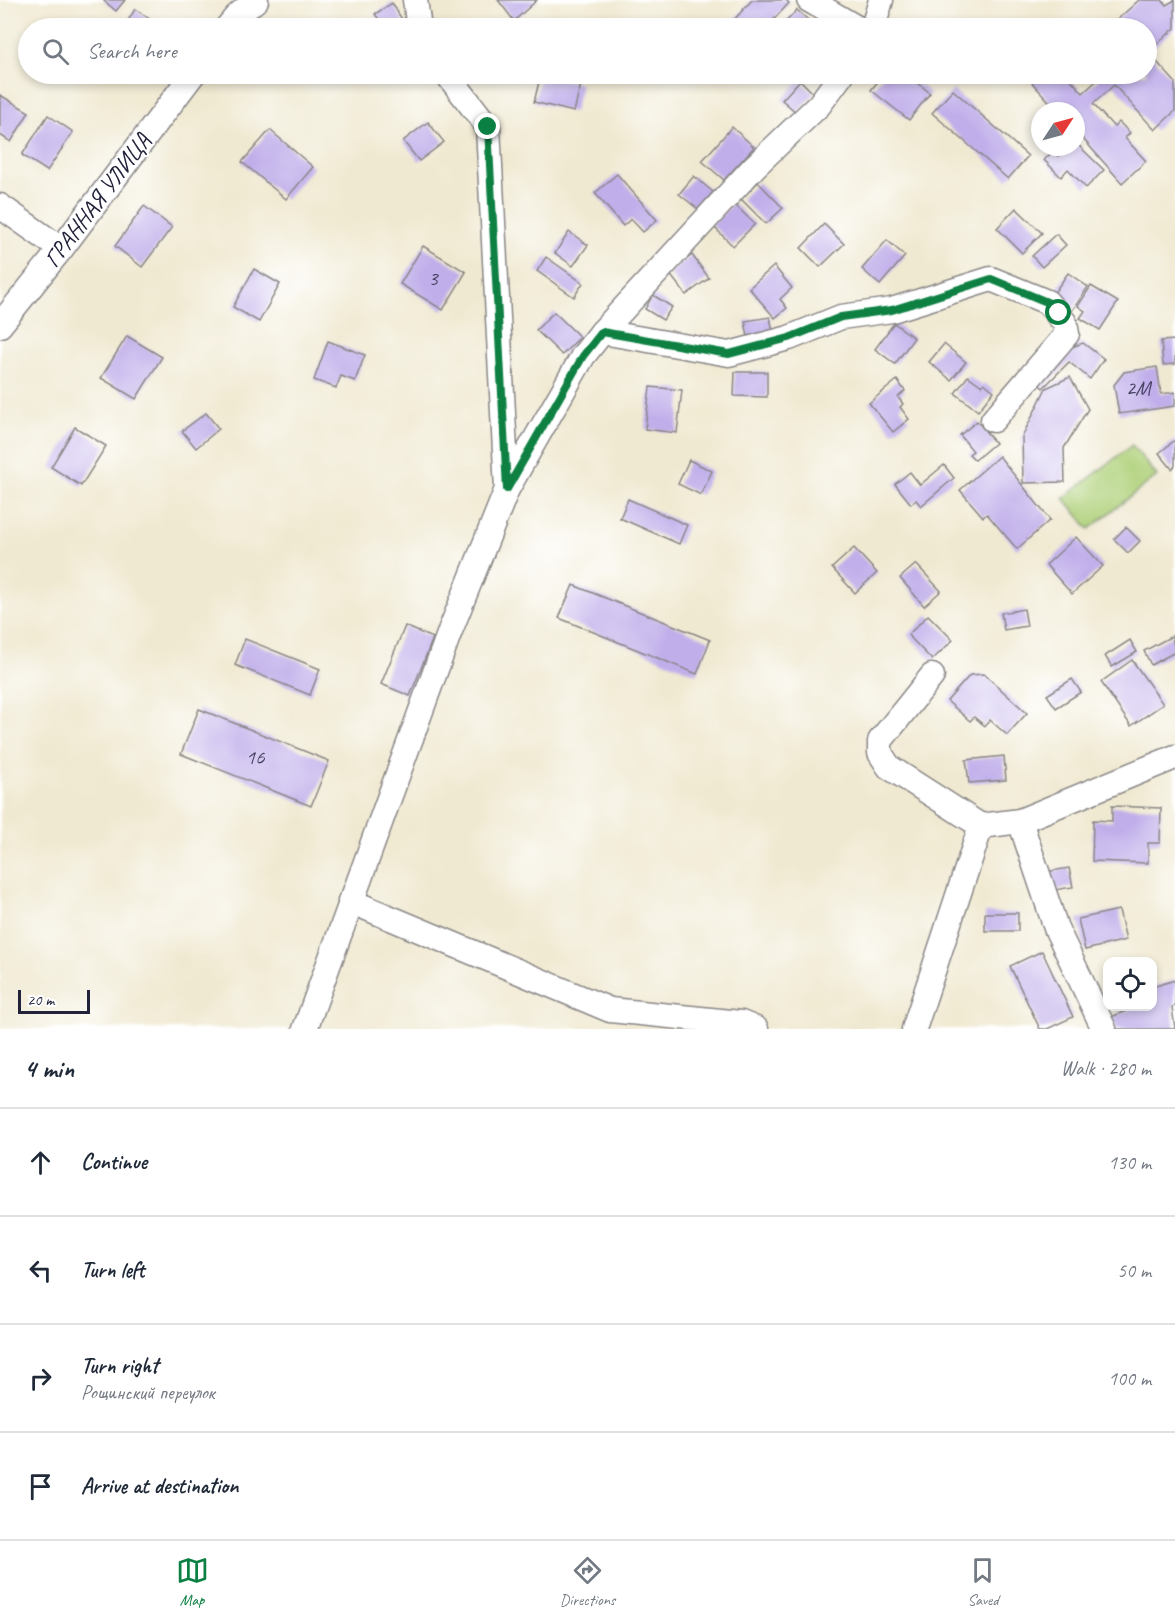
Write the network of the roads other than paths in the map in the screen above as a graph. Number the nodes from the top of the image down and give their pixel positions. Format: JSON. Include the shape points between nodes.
{"nodes":[{"id":1,"x":255,"y":0,"type":"edge"},
{"id":2,"x":415,"y":0,"type":"edge"},
{"id":3,"x":809,"y":0,"type":"edge"},
{"id":4,"x":881,"y":0,"type":"edge"},
{"id":5,"x":237,"y":18,"type":"edge"},
{"id":6,"x":418,"y":18,"type":"edge"},
{"id":7,"x":840,"y":18,"type":"edge"},
{"id":8,"x":876,"y":18,"type":"edge"},
{"id":9,"x":185,"y":84,"type":"edge"},
{"id":10,"x":455,"y":84,"type":"edge"},
{"id":11,"x":835,"y":84,"type":"edge"},
{"id":12,"x":0,"y":206,"type":"edge"},
{"id":13,"x":61,"y":249,"type":"junction"},
{"id":14,"x":0,"y":325,"type":"edge"},
{"id":15,"x":602,"y":332,"type":"junction"},
{"id":16,"x":993,"y":420,"type":"dead end"},
{"id":17,"x":507,"y":489,"type":"junction"},
{"id":18,"x":933,"y":676,"type":"dead end"},
{"id":19,"x":1175,"y":757,"type":"edge"},
{"id":20,"x":1020,"y":821,"type":"junction"},
{"id":21,"x":981,"y":826,"type":"junction"},
{"id":22,"x":350,"y":902,"type":"junction"},
{"id":23,"x":610,"y":1019,"type":"edge"},
{"id":24,"x":305,"y":1029,"type":"edge"},
{"id":25,"x":756,"y":1029,"type":"edge"},
{"id":26,"x":914,"y":1029,"type":"edge"},
{"id":27,"x":1104,"y":1029,"type":"edge"}],
"edges":[{"from":1,"to":5,"type":"street"},
{"from":2,"to":6,"type":"street"},
{"from":3,"to":7,"type":"street"},
{"from":4,"to":8,"type":"street"},
{"from":9,"to":13,"type":"street","name":"ГРАННАЯ УЛИЦА"},
{"from":10,"to":17,"type":"street","via":[[488,127]]},
{"from":11,"to":15,"type":"street","via":[[819,105],[754,167]]},
{"from":12,"to":13,"type":"street"},
{"from":13,"to":14,"type":"street","name":"ГРАННАЯ УЛИЦА"},
{"from":15,"to":16,"type":"street","via":[[729,354],[789,338],[841,317],[892,310],[991,279],[1047,302],[1065,323],[1066,334]]},
{"from":15,"to":17,"type":"street","via":[[583,356]]},
{"from":17,"to":22,"type":"street"},
{"from":18,"to":21,"type":"street","via":[[880,741],[880,753],[889,767]]},
{"from":19,"to":20,"type":"street"},
{"from":20,"to":21,"type":"street"},
{"from":20,"to":27,"type":"street","via":[[1056,928]]},
{"from":21,"to":26,"type":"street"},
{"from":22,"to":23,"type":"street"},
{"from":22,"to":24,"type":"street"},
{"from":23,"to":25,"type":"street","via":[[741,1023]]}]}
